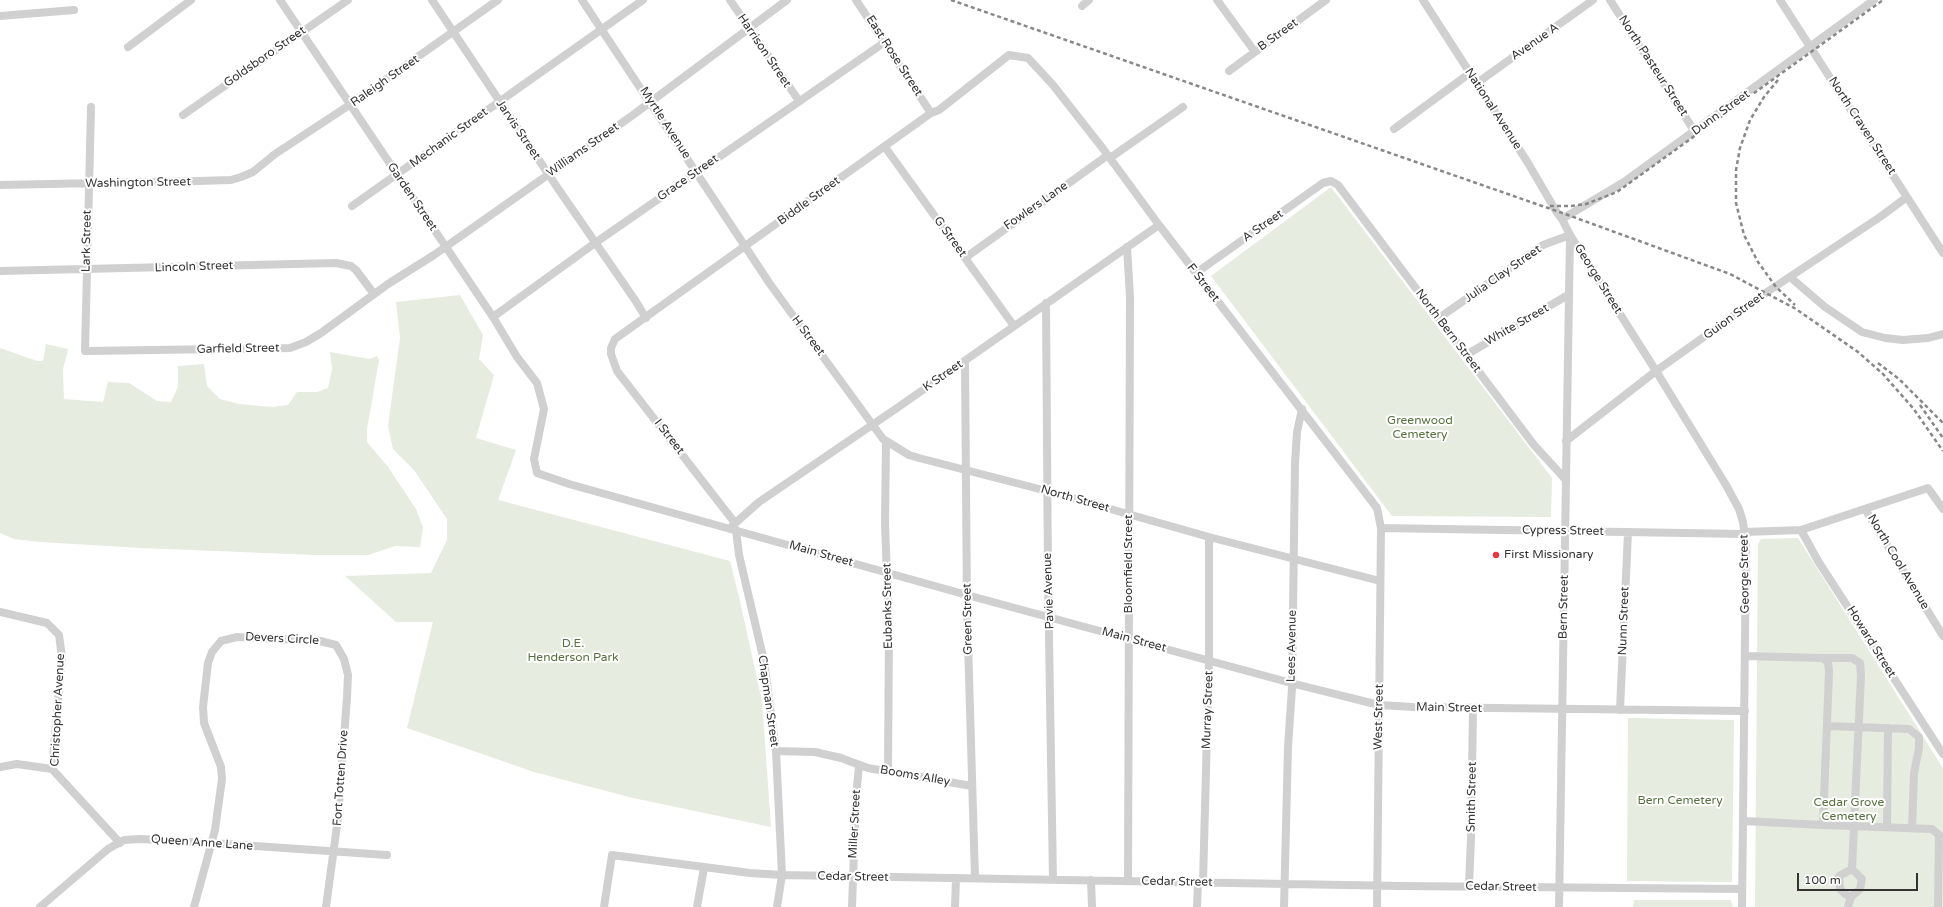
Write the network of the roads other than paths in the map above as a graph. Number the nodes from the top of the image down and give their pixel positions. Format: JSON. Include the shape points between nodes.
{"nodes":[{"id":1,"x":191,"y":0,"type":"edge"},
{"id":2,"x":280,"y":0,"type":"edge"},
{"id":3,"x":348,"y":0,"type":"edge"},
{"id":4,"x":432,"y":0,"type":"edge"},
{"id":5,"x":498,"y":0,"type":"edge"},
{"id":6,"x":582,"y":0,"type":"edge"},
{"id":7,"x":643,"y":0,"type":"edge"},
{"id":8,"x":730,"y":0,"type":"edge"},
{"id":9,"x":788,"y":0,"type":"edge"},
{"id":10,"x":856,"y":0,"type":"edge"},
{"id":11,"x":1089,"y":0,"type":"edge"},
{"id":12,"x":1218,"y":0,"type":"edge"},
{"id":13,"x":1326,"y":0,"type":"edge"},
{"id":14,"x":1423,"y":0,"type":"edge"},
{"id":15,"x":1593,"y":0,"type":"edge"},
{"id":16,"x":1610,"y":0,"type":"edge"},
{"id":17,"x":1780,"y":0,"type":"edge"},
{"id":18,"x":1874,"y":0,"type":"edge"},
{"id":19,"x":1082,"y":6,"type":"dead end"},
{"id":20,"x":74,"y":10,"type":"dead end"},
{"id":21,"x":0,"y":16,"type":"edge"},
{"id":22,"x":749,"y":29,"type":"junction"},
{"id":23,"x":602,"y":30,"type":"junction"},
{"id":24,"x":302,"y":32,"type":"junction"},
{"id":25,"x":453,"y":33,"type":"junction"},
{"id":26,"x":885,"y":42,"type":"junction"},
{"id":27,"x":128,"y":47,"type":"dead end"},
{"id":28,"x":1810,"y":47,"type":"junction"},
{"id":29,"x":1255,"y":52,"type":"junction"},
{"id":30,"x":1009,"y":55,"type":"joint"},
{"id":31,"x":1229,"y":71,"type":"dead end"},
{"id":32,"x":1470,"y":73,"type":"junction"},
{"id":33,"x":1476,"y":83,"type":"junction"},
{"id":34,"x":799,"y":101,"type":"junction"},
{"id":35,"x":499,"y":102,"type":"junction"},
{"id":36,"x":651,"y":102,"type":"junction"},
{"id":37,"x":351,"y":104,"type":"junction"},
{"id":38,"x":92,"y":107,"type":"dead end"},
{"id":39,"x":1183,"y":107,"type":"dead end"},
{"id":40,"x":932,"y":113,"type":"junction"},
{"id":41,"x":183,"y":115,"type":"dead end"},
{"id":42,"x":1394,"y":129,"type":"dead end"},
{"id":43,"x":1695,"y":132,"type":"junction"},
{"id":44,"x":885,"y":148,"type":"junction"},
{"id":45,"x":1109,"y":157,"type":"junction"},
{"id":46,"x":269,"y":158,"type":"joint"},
{"id":47,"x":697,"y":172,"type":"junction"},
{"id":48,"x":548,"y":174,"type":"junction"},
{"id":49,"x":398,"y":175,"type":"junction"},
{"id":50,"x":1331,"y":181,"type":"joint"},
{"id":51,"x":89,"y":184,"type":"junction"},
{"id":52,"x":0,"y":185,"type":"edge"},
{"id":53,"x":1907,"y":196,"type":"junction"},
{"id":54,"x":352,"y":206,"type":"dead end"},
{"id":55,"x":1562,"y":219,"type":"junction"},
{"id":56,"x":1159,"y":225,"type":"junction"},
{"id":57,"x":1570,"y":236,"type":"junction"},
{"id":58,"x":595,"y":243,"type":"junction"},
{"id":59,"x":746,"y":246,"type":"junction"},
{"id":60,"x":445,"y":247,"type":"junction"},
{"id":61,"x":1127,"y":247,"type":"junction"},
{"id":62,"x":1943,"y":253,"type":"edge"},
{"id":63,"x":965,"y":258,"type":"junction"},
{"id":64,"x":86,"y":269,"type":"junction"},
{"id":65,"x":0,"y":271,"type":"edge"},
{"id":66,"x":1196,"y":273,"type":"junction"},
{"id":67,"x":1790,"y":277,"type":"junction"},
{"id":68,"x":374,"y":294,"type":"junction"},
{"id":69,"x":1568,"y":295,"type":"junction"},
{"id":70,"x":1046,"y":303,"type":"junction"},
{"id":71,"x":493,"y":316,"type":"junction"},
{"id":72,"x":646,"y":318,"type":"junction"},
{"id":73,"x":1439,"y":318,"type":"junction"},
{"id":74,"x":1014,"y":326,"type":"junction"},
{"id":75,"x":1943,"y":334,"type":"edge"},
{"id":76,"x":611,"y":348,"type":"joint"},
{"id":77,"x":85,"y":351,"type":"joint"},
{"id":78,"x":1466,"y":355,"type":"junction"},
{"id":79,"x":966,"y":360,"type":"junction"},
{"id":80,"x":1656,"y":371,"type":"junction"},
{"id":81,"x":1302,"y":409,"type":"junction"},
{"id":82,"x":873,"y":424,"type":"junction"},
{"id":83,"x":886,"y":441,"type":"junction"},
{"id":84,"x":1566,"y":441,"type":"junction"},
{"id":85,"x":966,"y":469,"type":"junction"},
{"id":86,"x":536,"y":473,"type":"joint"},
{"id":87,"x":1566,"y":480,"type":"junction"},
{"id":88,"x":1047,"y":491,"type":"junction"},
{"id":89,"x":1865,"y":509,"type":"junction"},
{"id":90,"x":1943,"y":509,"type":"edge"},
{"id":91,"x":1129,"y":514,"type":"junction"},
{"id":92,"x":734,"y":527,"type":"junction"},
{"id":93,"x":1381,"y":528,"type":"junction"},
{"id":94,"x":1801,"y":530,"type":"junction"},
{"id":95,"x":1565,"y":531,"type":"junction"},
{"id":96,"x":1628,"y":532,"type":"junction"},
{"id":97,"x":1745,"y":533,"type":"junction"},
{"id":98,"x":1209,"y":537,"type":"junction"},
{"id":99,"x":1293,"y":558,"type":"junction"},
{"id":100,"x":887,"y":572,"type":"junction"},
{"id":101,"x":1380,"y":581,"type":"junction"},
{"id":102,"x":967,"y":596,"type":"junction"},
{"id":103,"x":0,"y":612,"type":"edge"},
{"id":104,"x":1050,"y":617,"type":"junction"},
{"id":105,"x":1943,"y":636,"type":"edge"},
{"id":106,"x":1129,"y":639,"type":"junction"},
{"id":107,"x":341,"y":650,"type":"joint"},
{"id":108,"x":1746,"y":656,"type":"junction"},
{"id":109,"x":1822,"y":658,"type":"junction"},
{"id":110,"x":1209,"y":660,"type":"junction"},
{"id":111,"x":1292,"y":683,"type":"junction"},
{"id":112,"x":1379,"y":704,"type":"junction"},
{"id":113,"x":1473,"y":708,"type":"junction"},
{"id":114,"x":1563,"y":708,"type":"junction"},
{"id":115,"x":1620,"y":710,"type":"junction"},
{"id":116,"x":1746,"y":711,"type":"junction"},
{"id":117,"x":1826,"y":726,"type":"junction"},
{"id":118,"x":1858,"y":727,"type":"junction"},
{"id":119,"x":1888,"y":728,"type":"junction"},
{"id":120,"x":776,"y":751,"type":"junction"},
{"id":121,"x":1943,"y":754,"type":"edge"},
{"id":122,"x":859,"y":765,"type":"junction"},
{"id":123,"x":0,"y":767,"type":"edge"},
{"id":124,"x":52,"y":769,"type":"junction"},
{"id":125,"x":888,"y":770,"type":"junction"},
{"id":126,"x":972,"y":786,"type":"junction"},
{"id":127,"x":1744,"y":821,"type":"junction"},
{"id":128,"x":1824,"y":825,"type":"junction"},
{"id":129,"x":1855,"y":826,"type":"junction"},
{"id":130,"x":1887,"y":827,"type":"junction"},
{"id":131,"x":1912,"y":828,"type":"junction"},
{"id":132,"x":120,"y":843,"type":"junction"},
{"id":133,"x":211,"y":843,"type":"junction"},
{"id":134,"x":335,"y":852,"type":"junction"},
{"id":135,"x":387,"y":855,"type":"dead end"},
{"id":136,"x":704,"y":868,"type":"junction"},
{"id":137,"x":1852,"y":869,"type":"junction"},
{"id":138,"x":782,"y":875,"type":"junction"},
{"id":139,"x":853,"y":877,"type":"junction"},
{"id":140,"x":956,"y":878,"type":"junction"},
{"id":141,"x":975,"y":878,"type":"junction"},
{"id":142,"x":1053,"y":880,"type":"junction"},
{"id":143,"x":1091,"y":880,"type":"junction"},
{"id":144,"x":1128,"y":881,"type":"junction"},
{"id":145,"x":1200,"y":882,"type":"junction"},
{"id":146,"x":1284,"y":882,"type":"junction"},
{"id":147,"x":1377,"y":884,"type":"junction"},
{"id":148,"x":1469,"y":886,"type":"junction"},
{"id":149,"x":1560,"y":888,"type":"junction"},
{"id":150,"x":1742,"y":889,"type":"junction"},
{"id":151,"x":1851,"y":897,"type":"junction"},
{"id":152,"x":40,"y":907,"type":"edge"},
{"id":153,"x":194,"y":907,"type":"edge"},
{"id":154,"x":326,"y":907,"type":"edge"},
{"id":155,"x":604,"y":907,"type":"edge"},
{"id":156,"x":697,"y":907,"type":"edge"},
{"id":157,"x":777,"y":907,"type":"edge"},
{"id":158,"x":852,"y":907,"type":"edge"},
{"id":159,"x":955,"y":907,"type":"edge"},
{"id":160,"x":1092,"y":907,"type":"edge"},
{"id":161,"x":1197,"y":907,"type":"edge"},
{"id":162,"x":1284,"y":907,"type":"edge"},
{"id":163,"x":1377,"y":907,"type":"edge"},
{"id":164,"x":1559,"y":907,"type":"edge"},
{"id":165,"x":1742,"y":907,"type":"edge"},
{"id":166,"x":1848,"y":907,"type":"edge"},
{"id":167,"x":1938,"y":907,"type":"edge"}],
"edges":[{"from":1,"to":27,"type":"street"},
{"from":2,"to":24,"type":"street","name":"Garden Street"},
{"from":3,"to":24,"type":"street","name":"Goldsboro Street"},
{"from":4,"to":25,"type":"street","name":"Jarvis Street"},
{"from":5,"to":25,"type":"street","name":"Raleigh Street"},
{"from":6,"to":23,"type":"street","name":"Myrtle Avenue"},
{"from":7,"to":23,"type":"street","name":"Mechanic Street"},
{"from":8,"to":22,"type":"street","name":"Harrison Street"},
{"from":9,"to":22,"type":"street","name":"Williams Street"},
{"from":10,"to":26,"type":"street","name":"East Rose Street"},
{"from":11,"to":19,"type":"street"},
{"from":12,"to":29,"type":"street"},
{"from":13,"to":29,"type":"street","name":"B Street"},
{"from":14,"to":32,"type":"street","name":"National Avenue"},
{"from":15,"to":33,"type":"street","name":"Avenue A"},
{"from":16,"to":43,"type":"street","name":"North Pasteur Street"},
{"from":17,"to":28,"type":"street","name":"North Craven Street"},
{"from":18,"to":28,"type":"street","name":"Dunn Street"},
{"from":20,"to":21,"type":"street"},
{"from":22,"to":34,"type":"street","name":"Harrison Street"},
{"from":22,"to":36,"type":"street","name":"Williams Street"},
{"from":23,"to":35,"type":"street","name":"Mechanic Street"},
{"from":23,"to":36,"type":"street","name":"Myrtle Avenue"},
{"from":24,"to":37,"type":"street","name":"Garden Street"},
{"from":24,"to":41,"type":"street","name":"Goldsboro Street"},
{"from":25,"to":35,"type":"street","name":"Jarvis Street"},
{"from":25,"to":37,"type":"street","name":"Raleigh Street"},
{"from":26,"to":34,"type":"street","name":"Grace Street"},
{"from":26,"to":40,"type":"street","name":"East Rose Street"},
{"from":28,"to":43,"type":"street","name":"Dunn Street"},
{"from":28,"to":53,"type":"street","name":"North Craven Street"},
{"from":29,"to":31,"type":"street","name":"B Street"},
{"from":30,"to":40,"type":"street","name":"Biddle Street","via":[[956,98]]},
{"from":30,"to":45,"type":"street","name":"F Street","via":[[1028,58],[1036,64]]},
{"from":32,"to":33,"type":"street","name":"National Avenue"},
{"from":32,"to":42,"type":"street"},
{"from":33,"to":55,"type":"street","name":"National Avenue"},
{"from":34,"to":47,"type":"street","name":"Grace Street"},
{"from":35,"to":48,"type":"street","name":"Jarvis Street"},
{"from":35,"to":49,"type":"street","name":"Mechanic Street"},
{"from":36,"to":47,"type":"street","name":"Myrtle Avenue"},
{"from":36,"to":48,"type":"street","name":"Williams Street"},
{"from":37,"to":46,"type":"street","name":"Raleigh Street"},
{"from":37,"to":49,"type":"street","name":"Garden Street"},
{"from":38,"to":51,"type":"street","name":"Lark Street"},
{"from":39,"to":45,"type":"street"},
{"from":40,"to":44,"type":"street","name":"Biddle Street"},
{"from":43,"to":55,"type":"street","name":"Dunn Street","via":[[1624,182]]},
{"from":44,"to":59,"type":"street","name":"Biddle Street"},
{"from":44,"to":63,"type":"street","name":"G Street"},
{"from":45,"to":56,"type":"street","name":"F Street"},
{"from":45,"to":63,"type":"street","name":"Fowlers Lane"},
{"from":46,"to":51,"type":"street","name":"Washington Street","via":[[253,172],[231,180]]},
{"from":47,"to":58,"type":"street","name":"Grace Street"},
{"from":47,"to":59,"type":"street","name":"Myrtle Avenue"},
{"from":48,"to":58,"type":"street","name":"Jarvis Street"},
{"from":48,"to":60,"type":"street","name":"Williams Street"},
{"from":49,"to":54,"type":"street","name":"Mechanic Street"},
{"from":49,"to":60,"type":"street","name":"Garden Street"},
{"from":50,"to":66,"type":"street","name":"A Street","via":[[1323,183]]},
{"from":50,"to":73,"type":"street","name":"North Bern Street","via":[[1338,185]]},
{"from":51,"to":52,"type":"street","name":"Washington Street"},
{"from":51,"to":64,"type":"street","name":"Lark Street"},
{"from":53,"to":62,"type":"street","name":"North Craven Street"},
{"from":53,"to":67,"type":"street","name":"Guion Street"},
{"from":55,"to":57,"type":"street","name":"George Street"},
{"from":56,"to":61,"type":"street","name":"K Street"},
{"from":56,"to":66,"type":"street","name":"F Street"},
{"from":57,"to":69,"type":"street","name":"Bern Street"},
{"from":57,"to":73,"type":"street","name":"Julia Clay Street","via":[[1544,245]]},
{"from":57,"to":80,"type":"street","name":"George Street"},
{"from":58,"to":71,"type":"street","name":"Grace Street"},
{"from":58,"to":72,"type":"street","name":"Jarvis Street"},
{"from":59,"to":72,"type":"street","name":"Biddle Street"},
{"from":59,"to":82,"type":"street","name":"H Street","via":[[770,284]]},
{"from":60,"to":68,"type":"street","name":"Williams Street"},
{"from":60,"to":71,"type":"street","name":"Garden Street"},
{"from":61,"to":70,"type":"street","name":"K Street"},
{"from":61,"to":91,"type":"street","name":"Bloomfield Street","via":[[1130,297]]},
{"from":63,"to":74,"type":"street","name":"G Street"},
{"from":64,"to":65,"type":"street","name":"Lincoln Street"},
{"from":64,"to":68,"type":"street","name":"Lincoln Street","via":[[336,263],[351,266],[356,270]]},
{"from":64,"to":77,"type":"street","name":"Lark Street"},
{"from":66,"to":81,"type":"street","name":"F Street"},
{"from":67,"to":75,"type":"street","via":[[1825,307],[1862,332],[1903,340]]},
{"from":67,"to":80,"type":"street","name":"Guion Street"},
{"from":68,"to":77,"type":"street","name":"Garfield Street","via":[[321,333],[290,348]]},
{"from":69,"to":78,"type":"street","name":"White Street"},
{"from":69,"to":84,"type":"street","name":"Bern Street"},
{"from":70,"to":74,"type":"street","name":"K Street"},
{"from":70,"to":88,"type":"street","name":"Pavie Avenue"},
{"from":71,"to":86,"type":"street","name":"Garden Street","via":[[517,357],[537,383],[542,396],[544,409],[534,459]]},
{"from":72,"to":76,"type":"street","name":"Biddle Street","via":[[615,339]]},
{"from":73,"to":78,"type":"street","name":"North Bern Street"},
{"from":74,"to":79,"type":"street","name":"K Street"},
{"from":76,"to":92,"type":"street","name":"I Street","via":[[612,361],[617,371]]},
{"from":78,"to":87,"type":"street","name":"North Bern Street","via":[[1534,445]]},
{"from":79,"to":82,"type":"street","name":"K Street"},
{"from":79,"to":85,"type":"street","name":"Green Street"},
{"from":80,"to":84,"type":"street","name":"Guion Street"},
{"from":80,"to":97,"type":"street","name":"George Street","via":[[1733,497]]},
{"from":81,"to":93,"type":"street","name":"F Street","via":[[1377,508]]},
{"from":81,"to":99,"type":"street","name":"Lees Avenue","via":[[1295,462]]},
{"from":82,"to":83,"type":"street","name":"North Street"},
{"from":82,"to":92,"type":"street","name":"K Street","via":[[759,502]]},
{"from":83,"to":85,"type":"street","name":"North Street","via":[[909,455]]},
{"from":83,"to":100,"type":"street","name":"Eubanks Street"},
{"from":84,"to":87,"type":"street","name":"Bern Street"},
{"from":85,"to":88,"type":"street","name":"North Street"},
{"from":85,"to":102,"type":"street","name":"Green Street"},
{"from":86,"to":92,"type":"street","name":"Main Street"},
{"from":87,"to":95,"type":"street","name":"Bern Street"},
{"from":88,"to":91,"type":"street","name":"North Street"},
{"from":88,"to":104,"type":"street","name":"Pavie Avenue"},
{"from":89,"to":90,"type":"street","name":"Cypress Street","via":[[1928,488]]},
{"from":89,"to":94,"type":"street","name":"Cypress Street"},
{"from":89,"to":105,"type":"street","name":"North Cool Avenue"},
{"from":91,"to":98,"type":"street","name":"North Street"},
{"from":91,"to":106,"type":"street","name":"Bloomfield Street"},
{"from":92,"to":100,"type":"street","name":"Main Street"},
{"from":92,"to":120,"type":"street","name":"Chapman Street","via":[[764,661]]},
{"from":93,"to":95,"type":"street","name":"Cypress Street"},
{"from":93,"to":101,"type":"street","name":"West Street"},
{"from":94,"to":97,"type":"street","name":"Cypress Street"},
{"from":94,"to":121,"type":"street","name":"Howard Street","via":[[1818,561]]},
{"from":95,"to":96,"type":"street","name":"Cypress Street"},
{"from":95,"to":114,"type":"street","name":"Bern Street"},
{"from":96,"to":97,"type":"street","name":"Cypress Street"},
{"from":96,"to":115,"type":"street","name":"Nunn Street"},
{"from":97,"to":108,"type":"street","name":"George Street"},
{"from":98,"to":99,"type":"street","name":"North Street"},
{"from":98,"to":110,"type":"street","name":"Murray Street"},
{"from":99,"to":101,"type":"street","name":"North Street"},
{"from":99,"to":111,"type":"street","name":"Lees Avenue"},
{"from":100,"to":102,"type":"street","name":"Main Street"},
{"from":100,"to":125,"type":"street","name":"Eubanks Street"},
{"from":101,"to":112,"type":"street","name":"West Street"},
{"from":102,"to":104,"type":"street","name":"Main Street"},
{"from":102,"to":126,"type":"street","name":"Green Street"},
{"from":103,"to":124,"type":"street","name":"Christopher Avenue","via":[[31,618],[52,626],[59,635],[62,657]]},
{"from":104,"to":106,"type":"street","name":"Main Street"},
{"from":104,"to":142,"type":"street","name":"Pavie Avenue"},
{"from":106,"to":110,"type":"street","name":"Main Street"},
{"from":106,"to":144,"type":"street","name":"Bloomfield Street"},
{"from":107,"to":133,"type":"street","name":"Devers Circle","via":[[331,643],[292,638],[237,637],[221,641],[212,652],[208,664],[203,707],[204,723],[221,767],[222,779]]},
{"from":107,"to":134,"type":"street","name":"Fort Totten Drive","via":[[348,682]]},
{"from":108,"to":109,"type":"street"},
{"from":108,"to":116,"type":"street","name":"George Street"},
{"from":109,"to":117,"type":"street","via":[[1828,662]]},
{"from":109,"to":118,"type":"street","via":[[1852,658],[1860,663]]},
{"from":110,"to":111,"type":"street","name":"Main Street"},
{"from":110,"to":145,"type":"street","name":"Murray Street"},
{"from":111,"to":112,"type":"street","name":"Main Street"},
{"from":111,"to":146,"type":"street","name":"Lees Avenue"},
{"from":112,"to":113,"type":"street","name":"Main Street"},
{"from":112,"to":147,"type":"street","name":"West Street"},
{"from":113,"to":114,"type":"street","name":"Main Street"},
{"from":113,"to":148,"type":"street","name":"Smith Street"},
{"from":114,"to":115,"type":"street","name":"Main Street"},
{"from":114,"to":149,"type":"street","name":"Bern Street"},
{"from":115,"to":116,"type":"street","name":"Main Street"},
{"from":116,"to":127,"type":"street","name":"George Street"},
{"from":117,"to":118,"type":"street"},
{"from":117,"to":128,"type":"street"},
{"from":118,"to":119,"type":"street"},
{"from":118,"to":129,"type":"street"},
{"from":119,"to":130,"type":"street"},
{"from":119,"to":131,"type":"street","via":[[1909,729],[1919,737],[1914,773]]},
{"from":120,"to":122,"type":"street","name":"Booms Alley","via":[[815,752]]},
{"from":120,"to":138,"type":"street","name":"Chapman Street"},
{"from":122,"to":125,"type":"street","name":"Booms Alley"},
{"from":122,"to":139,"type":"street","name":"Miller Street"},
{"from":123,"to":124,"type":"street","via":[[16,764]]},
{"from":124,"to":132,"type":"street","name":"Christopher Avenue"},
{"from":125,"to":126,"type":"street","name":"Booms Alley"},
{"from":126,"to":141,"type":"street","name":"Green Street"},
{"from":127,"to":128,"type":"street"},
{"from":127,"to":150,"type":"street","name":"George Street"},
{"from":128,"to":129,"type":"street"},
{"from":129,"to":130,"type":"street"},
{"from":129,"to":137,"type":"street"},
{"from":130,"to":131,"type":"street"},
{"from":131,"to":167,"type":"street","via":[[1932,829],[1939,835]]},
{"from":132,"to":133,"type":"street","name":"Queen Anne Lane","via":[[124,840],[140,839]]},
{"from":132,"to":152,"type":"street","name":"Queen Anne Lane","via":[[108,849]]},
{"from":133,"to":134,"type":"street","name":"Queen Anne Lane"},
{"from":133,"to":153,"type":"street"},
{"from":134,"to":135,"type":"street","name":"Queen Anne Lane"},
{"from":134,"to":154,"type":"street","name":"Fort Totten Drive"},
{"from":136,"to":138,"type":"street","name":"Cedar Street"},
{"from":136,"to":155,"type":"street","name":"Cedar Street","via":[[612,855]]},
{"from":136,"to":156,"type":"street"},
{"from":137,"to":151,"type":"street","via":[[1862,879],[1860,889]]},
{"from":137,"to":151,"type":"street","via":[[1839,876],[1840,889]]},
{"from":138,"to":139,"type":"street","name":"Cedar Street"},
{"from":138,"to":157,"type":"street","name":"Chapman Street"},
{"from":139,"to":140,"type":"street","name":"Cedar Street"},
{"from":139,"to":158,"type":"street","name":"Miller Street"},
{"from":140,"to":141,"type":"street","name":"Cedar Street"},
{"from":140,"to":159,"type":"street"},
{"from":141,"to":142,"type":"street","name":"Cedar Street"},
{"from":142,"to":143,"type":"street","name":"Cedar Street"},
{"from":143,"to":144,"type":"street","name":"Cedar Street"},
{"from":143,"to":160,"type":"street"},
{"from":144,"to":145,"type":"street","name":"Cedar Street"},
{"from":145,"to":146,"type":"street","name":"Cedar Street"},
{"from":145,"to":161,"type":"street","name":"Murray Street"},
{"from":146,"to":147,"type":"street","name":"Cedar Street"},
{"from":146,"to":162,"type":"street","name":"Lees Avenue"},
{"from":147,"to":148,"type":"street","name":"Cedar Street"},
{"from":147,"to":163,"type":"street","name":"West Street"},
{"from":148,"to":149,"type":"street","name":"Cedar Street"},
{"from":149,"to":150,"type":"street","name":"Cedar Street"},
{"from":149,"to":164,"type":"street","name":"Bern Street"},
{"from":150,"to":165,"type":"street","name":"George Street"},
{"from":151,"to":166,"type":"street"}]}
